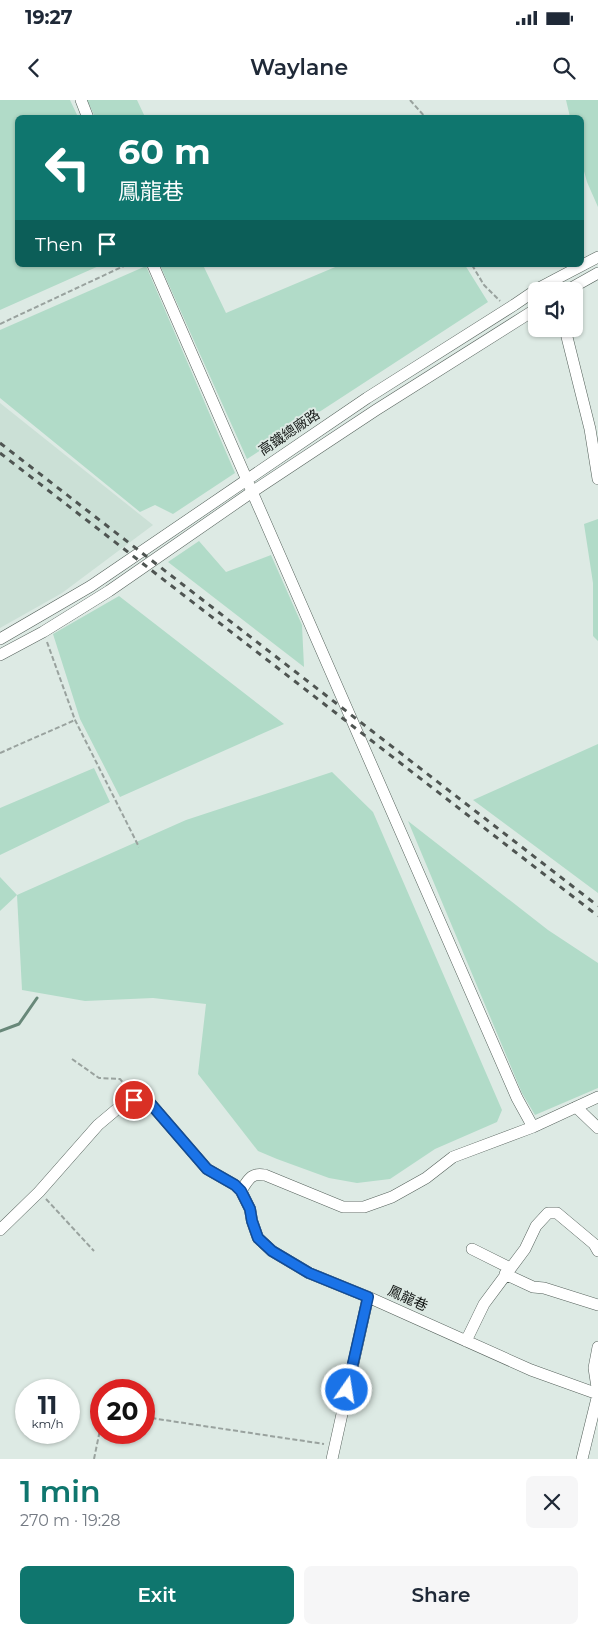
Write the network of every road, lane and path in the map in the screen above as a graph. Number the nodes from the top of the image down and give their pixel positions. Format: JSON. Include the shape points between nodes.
{"nodes":[{"id":1,"x":80,"y":100,"type":"edge"},
{"id":2,"x":410,"y":100,"type":"edge"},
{"id":3,"x":87,"y":115,"type":"edge"},
{"id":4,"x":423,"y":115,"type":"edge"},
{"id":5,"x":598,"y":257,"type":"edge"},
{"id":6,"x":584,"y":264,"type":"edge"},
{"id":7,"x":122,"y":267,"type":"edge"},
{"id":8,"x":154,"y":267,"type":"edge"},
{"id":9,"x":473,"y":267,"type":"edge"},
{"id":10,"x":579,"y":267,"type":"edge"},
{"id":11,"x":598,"y":273,"type":"edge"},
{"id":12,"x":582,"y":282,"type":"edge"},
{"id":13,"x":514,"y":305,"type":"junction"},
{"id":14,"x":528,"y":314,"type":"edge"},
{"id":15,"x":0,"y":324,"type":"edge"},
{"id":16,"x":567,"y":337,"type":"edge"},
{"id":17,"x":247,"y":479,"type":"junction"},
{"id":18,"x":598,"y":479,"type":"edge"},
{"id":19,"x":252,"y":492,"type":"junction"},
{"id":20,"x":43,"y":632,"type":"junction"},
{"id":21,"x":0,"y":639,"type":"edge"},
{"id":22,"x":0,"y":655,"type":"edge"},
{"id":23,"x":75,"y":720,"type":"junction"},
{"id":24,"x":0,"y":754,"type":"edge"},
{"id":25,"x":139,"y":847,"type":"dead end"},
{"id":26,"x":72,"y":1059,"type":"dead end"},
{"id":27,"x":598,"y":1097,"type":"edge"},
{"id":28,"x":138,"y":1100,"type":"junction"},
{"id":29,"x":576,"y":1107,"type":"junction"},
{"id":30,"x":533,"y":1127,"type":"junction"},
{"id":31,"x":598,"y":1128,"type":"edge"},
{"id":32,"x":241,"y":1191,"type":"junction"},
{"id":33,"x":39,"y":1192,"type":"junction"},
{"id":34,"x":0,"y":1230,"type":"edge"},
{"id":35,"x":472,"y":1249,"type":"dead end"},
{"id":36,"x":94,"y":1251,"type":"dead end"},
{"id":37,"x":598,"y":1251,"type":"edge"},
{"id":38,"x":507,"y":1271,"type":"junction"},
{"id":39,"x":368,"y":1297,"type":"junction"},
{"id":40,"x":598,"y":1305,"type":"edge"},
{"id":41,"x":466,"y":1341,"type":"junction"},
{"id":42,"x":598,"y":1347,"type":"edge"},
{"id":43,"x":598,"y":1394,"type":"edge"},
{"id":44,"x":155,"y":1419,"type":"edge"},
{"id":45,"x":97,"y":1444,"type":"edge"},
{"id":46,"x":335,"y":1446,"type":"junction"},
{"id":47,"x":94,"y":1459,"type":"edge"},
{"id":48,"x":332,"y":1459,"type":"edge"},
{"id":49,"x":582,"y":1459,"type":"edge"}],
"edges":[{"from":1,"to":3,"type":"street"},
{"from":2,"to":4,"type":"path"},
{"from":5,"to":6,"type":"street","name":"高鐵總廠路"},
{"from":7,"to":15,"type":"path"},
{"from":8,"to":17,"type":"street"},
{"from":9,"to":13,"type":"path","via":[[484,285],[499,300]]},
{"from":10,"to":13,"type":"street","name":"高鐵總廠路"},
{"from":11,"to":12,"type":"street"},
{"from":13,"to":17,"type":"street","name":"高鐵總廠路"},
{"from":14,"to":19,"type":"street"},
{"from":16,"to":18,"type":"street","via":[[590,429]]},
{"from":17,"to":19,"type":"street"},
{"from":17,"to":21,"type":"street","name":"高鐵總廠路","via":[[91,586]]},
{"from":19,"to":20,"type":"street","via":[[109,591]]},
{"from":19,"to":30,"type":"street","via":[[517,1098]]},
{"from":20,"to":22,"type":"street"},
{"from":20,"to":23,"type":"path"},
{"from":23,"to":24,"type":"path"},
{"from":23,"to":25,"type":"path"},
{"from":26,"to":28,"type":"path","via":[[99,1078],[120,1080]]},
{"from":27,"to":29,"type":"street"},
{"from":28,"to":32,"type":"street","via":[[150,1103],[207,1169]]},
{"from":28,"to":33,"type":"street","via":[[123,1104],[98,1125]]},
{"from":29,"to":30,"type":"street"},
{"from":29,"to":31,"type":"street"},
{"from":30,"to":32,"type":"street","via":[[458,1155],[392,1197],[364,1207],[343,1207],[258,1173],[251,1176]]},
{"from":32,"to":39,"type":"street","name":"鳳龍巷","via":[[258,1238],[272,1251],[309,1273]]},
{"from":33,"to":34,"type":"street"},
{"from":33,"to":36,"type":"path"},
{"from":35,"to":38,"type":"street"},
{"from":37,"to":38,"type":"street","via":[[557,1213],[548,1213]]},
{"from":38,"to":40,"type":"street","via":[[533,1287]]},
{"from":38,"to":41,"type":"street","via":[[484,1304]]},
{"from":39,"to":41,"type":"street","name":"鳳龍巷"},
{"from":39,"to":46,"type":"street"},
{"from":41,"to":43,"type":"street","name":"鳳龍巷"},
{"from":42,"to":43,"type":"street","via":[[594,1368]]},
{"from":43,"to":49,"type":"street"},
{"from":44,"to":46,"type":"path"},
{"from":45,"to":47,"type":"path"},
{"from":46,"to":48,"type":"street"}]}
